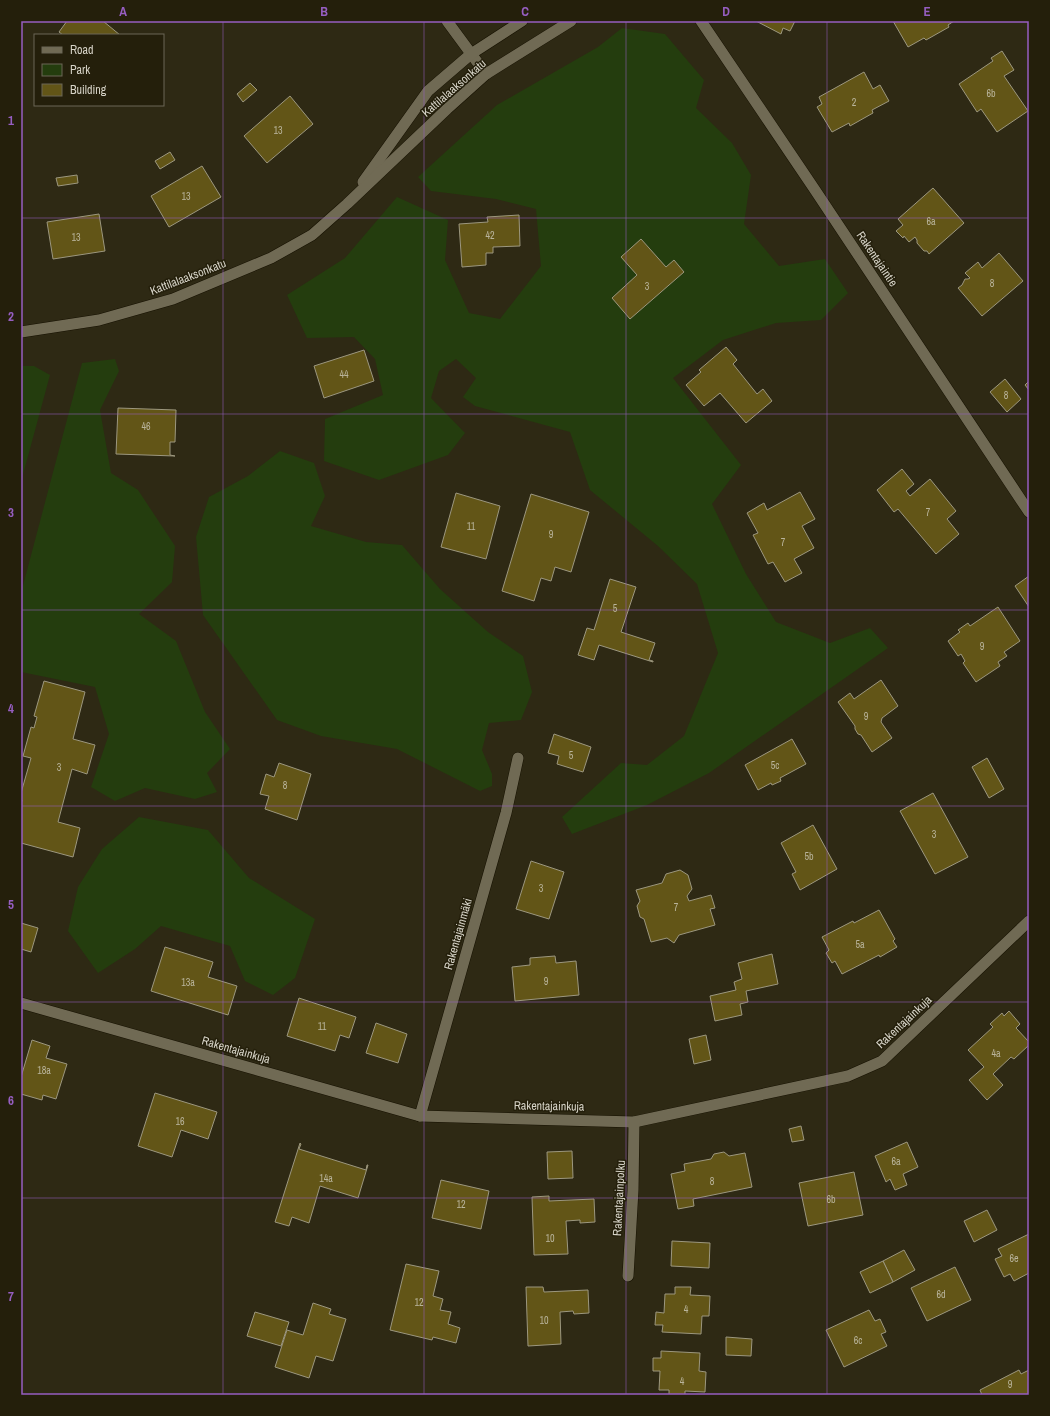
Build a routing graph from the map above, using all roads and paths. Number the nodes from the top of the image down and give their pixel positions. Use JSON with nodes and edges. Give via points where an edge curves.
{"nodes":[{"id":1,"x":447,"y":21,"type":"edge"},
{"id":2,"x":522,"y":21,"type":"edge"},
{"id":3,"x":571,"y":21,"type":"edge"},
{"id":4,"x":701,"y":21,"type":"edge"},
{"id":5,"x":471,"y":54,"type":"junction"},
{"id":6,"x":486,"y":74,"type":"junction"},
{"id":7,"x":347,"y":204,"type":"junction"},
{"id":8,"x":21,"y":332,"type":"edge"},
{"id":9,"x":1029,"y":512,"type":"edge"},
{"id":10,"x":518,"y":758,"type":"dead end"},
{"id":11,"x":1029,"y":921,"type":"edge"},
{"id":12,"x":21,"y":1003,"type":"edge"},
{"id":13,"x":420,"y":1116,"type":"junction"},
{"id":14,"x":634,"y":1122,"type":"junction"},
{"id":15,"x":628,"y":1276,"type":"dead end"}],
"edges":[{"from":1,"to":5,"type":"street"},
{"from":2,"to":5,"type":"street","name":"Kattilalaaksonkatu"},
{"from":3,"to":6,"type":"street","name":"Kattilalaaksonkatu"},
{"from":4,"to":9,"type":"street","name":"Rakentajaintie"},
{"from":5,"to":6,"type":"street"},
{"from":5,"to":7,"type":"street","name":"Kattilalaaksonkatu","via":[[428,91]]},
{"from":6,"to":7,"type":"street","name":"Kattilalaaksonkatu"},
{"from":7,"to":8,"type":"street","name":"Kattilalaaksonkatu","via":[[312,235],[270,258],[173,299],[99,320]]},
{"from":10,"to":13,"type":"street","name":"Rakentajainmäki","via":[[506,813]]},
{"from":11,"to":14,"type":"street","name":"Rakentajainkuja","via":[[882,1061],[848,1076]]},
{"from":12,"to":13,"type":"street","name":"Rakentajainkuja"},
{"from":13,"to":14,"type":"street","name":"Rakentajainkuja"},
{"from":14,"to":15,"type":"street","name":"Rakentajainpolku"}]}
